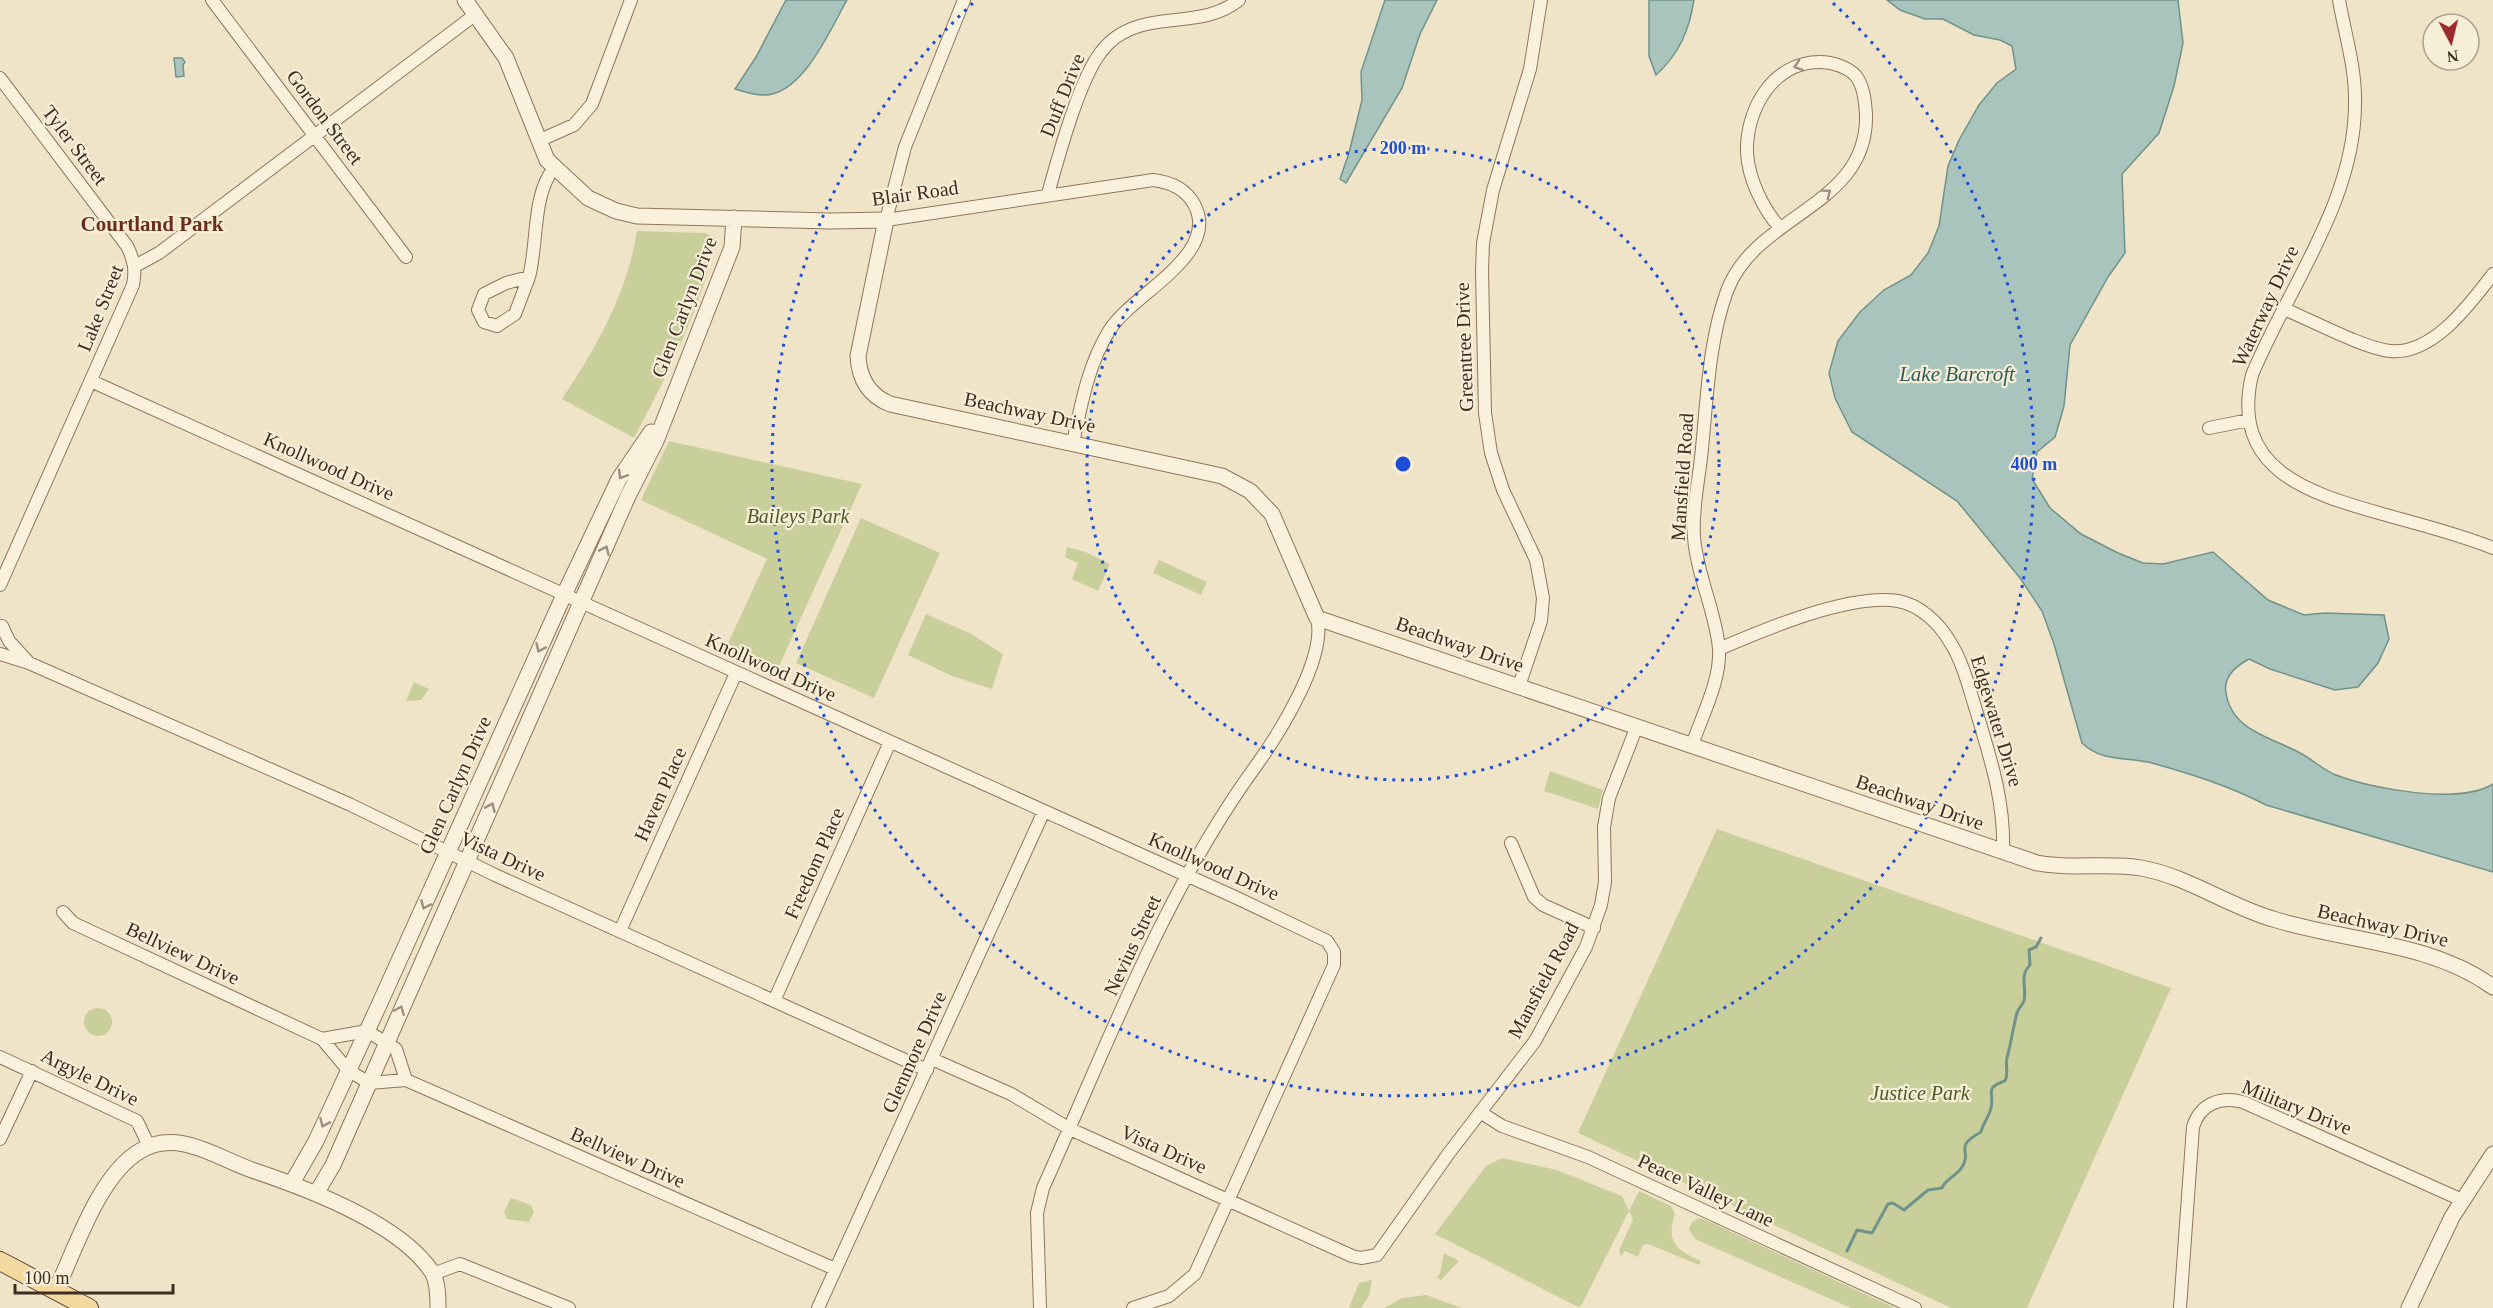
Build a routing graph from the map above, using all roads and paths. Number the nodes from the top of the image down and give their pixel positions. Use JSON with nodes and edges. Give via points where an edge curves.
{"nodes":[{"id":1,"x":212,"y":0,"type":"edge"},
{"id":2,"x":465,"y":0,"type":"edge"},
{"id":3,"x":631,"y":0,"type":"edge"},
{"id":4,"x":964,"y":0,"type":"edge"},
{"id":5,"x":1239,"y":0,"type":"edge"},
{"id":6,"x":1541,"y":0,"type":"edge"},
{"id":7,"x":2339,"y":0,"type":"edge"},
{"id":8,"x":476,"y":14,"type":"junction"},
{"id":9,"x":0,"y":78,"type":"edge"},
{"id":10,"x":315,"y":136,"type":"junction"},
{"id":11,"x":538,"y":141,"type":"junction"},
{"id":12,"x":554,"y":168,"type":"junction"},
{"id":13,"x":1048,"y":194,"type":"junction"},
{"id":14,"x":734,"y":218,"type":"junction"},
{"id":15,"x":886,"y":220,"type":"junction"},
{"id":16,"x":1780,"y":228,"type":"junction"},
{"id":17,"x":406,"y":257,"type":"dead end"},
{"id":18,"x":135,"y":266,"type":"junction"},
{"id":19,"x":2493,"y":274,"type":"edge"},
{"id":20,"x":529,"y":277,"type":"junction"},
{"id":21,"x":2284,"y":309,"type":"junction"},
{"id":22,"x":91,"y":381,"type":"junction"},
{"id":23,"x":667,"y":410,"type":"junction"},
{"id":24,"x":2249,"y":420,"type":"junction"},
{"id":25,"x":2210,"y":428,"type":"dead end"},
{"id":26,"x":1073,"y":443,"type":"junction"},
{"id":27,"x":2493,"y":548,"type":"edge"},
{"id":28,"x":0,"y":585,"type":"edge"},
{"id":29,"x":564,"y":594,"type":"junction"},
{"id":30,"x":581,"y":604,"type":"junction"},
{"id":31,"x":1317,"y":618,"type":"junction"},
{"id":32,"x":1,"y":625,"type":"edge"},
{"id":33,"x":1719,"y":649,"type":"junction"},
{"id":34,"x":0,"y":654,"type":"edge"},
{"id":35,"x":29,"y":663,"type":"junction"},
{"id":36,"x":736,"y":673,"type":"junction"},
{"id":37,"x":1519,"y":686,"type":"junction"},
{"id":38,"x":1637,"y":726,"type":"junction"},
{"id":39,"x":890,"y":742,"type":"junction"},
{"id":40,"x":1692,"y":745,"type":"junction"},
{"id":41,"x":1044,"y":811,"type":"junction"},
{"id":42,"x":1511,"y":843,"type":"dead end"},
{"id":43,"x":448,"y":851,"type":"junction"},
{"id":44,"x":2003,"y":852,"type":"junction"},
{"id":45,"x":467,"y":861,"type":"junction"},
{"id":46,"x":1185,"y":876,"type":"junction"},
{"id":47,"x":63,"y":912,"type":"dead end"},
{"id":48,"x":1594,"y":928,"type":"junction"},
{"id":49,"x":620,"y":931,"type":"junction"},
{"id":50,"x":2493,"y":987,"type":"edge"},
{"id":51,"x":774,"y":1000,"type":"junction"},
{"id":52,"x":367,"y":1031,"type":"junction"},
{"id":53,"x":322,"y":1039,"type":"junction"},
{"id":54,"x":386,"y":1041,"type":"junction"},
{"id":55,"x":0,"y":1057,"type":"edge"},
{"id":56,"x":930,"y":1064,"type":"junction"},
{"id":57,"x":348,"y":1070,"type":"junction"},
{"id":58,"x":32,"y":1071,"type":"junction"},
{"id":59,"x":406,"y":1080,"type":"junction"},
{"id":60,"x":369,"y":1083,"type":"junction"},
{"id":61,"x":1480,"y":1112,"type":"junction"},
{"id":62,"x":1070,"y":1129,"type":"junction"},
{"id":63,"x":0,"y":1139,"type":"edge"},
{"id":64,"x":150,"y":1146,"type":"junction"},
{"id":65,"x":2493,"y":1154,"type":"edge"},
{"id":66,"x":292,"y":1183,"type":"junction"},
{"id":67,"x":317,"y":1192,"type":"junction"},
{"id":68,"x":1228,"y":1199,"type":"junction"},
{"id":69,"x":2462,"y":1200,"type":"junction"},
{"id":70,"x":1382,"y":1250,"type":"joint"},
{"id":71,"x":0,"y":1261,"type":"edge"},
{"id":72,"x":835,"y":1269,"type":"junction"},
{"id":73,"x":433,"y":1274,"type":"junction"},
{"id":74,"x":56,"y":1290,"type":"junction"},
{"id":75,"x":80,"y":1306,"type":"edge"},
{"id":76,"x":438,"y":1308,"type":"edge"},
{"id":77,"x":569,"y":1308,"type":"edge"},
{"id":78,"x":818,"y":1308,"type":"edge"},
{"id":79,"x":1040,"y":1308,"type":"edge"},
{"id":80,"x":1133,"y":1308,"type":"edge"},
{"id":81,"x":1915,"y":1308,"type":"edge"},
{"id":82,"x":2180,"y":1308,"type":"edge"},
{"id":83,"x":2409,"y":1308,"type":"edge"}],
"edges":[{"from":1,"to":10,"type":"street","name":"Gordon Street"},
{"from":2,"to":8,"type":"street","name":"Blair Road"},
{"from":3,"to":11,"type":"street","via":[[592,105],[574,125]]},
{"from":4,"to":15,"type":"street","name":"Beachway Drive","via":[[905,147]]},
{"from":5,"to":13,"type":"street","name":"Duff Drive","via":[[1210,15],[1148,24],[1123,33],[1100,53],[1083,90]]},
{"from":6,"to":37,"type":"street","name":"Greentree Drive","via":[[1530,69],[1493,190],[1482,271],[1485,412],[1491,453],[1503,490],[1536,560],[1543,598],[1541,621]]},
{"from":7,"to":21,"type":"street","name":"Waterway Drive","via":[[2355,82],[2352,148],[2339,194]]},
{"from":8,"to":10,"type":"street","name":"Lake Street"},
{"from":8,"to":11,"type":"street","name":"Blair Road","via":[[506,58]]},
{"from":9,"to":18,"type":"street","name":"Tyler Street","via":[[127,246]]},
{"from":10,"to":17,"type":"street","name":"Gordon Street"},
{"from":10,"to":18,"type":"street","name":"Lake Street","via":[[159,253]]},
{"from":11,"to":12,"type":"street","name":"Blair Road"},
{"from":12,"to":14,"type":"street","name":"Blair Road","via":[[588,198],[616,211],[637,216]]},
{"from":12,"to":20,"type":"street","via":[[541,189]]},
{"from":13,"to":15,"type":"street","name":"Blair Road"},
{"from":13,"to":26,"type":"street","name":"Blair Road","via":[[1153,180],[1185,192],[1198,214],[1197,237],[1185,258],[1127,308],[1107,333],[1092,364]]},
{"from":14,"to":15,"type":"street","name":"Blair Road"},
{"from":14,"to":23,"type":"street","name":"Glen Carlyn Drive","via":[[728,257]]},
{"from":15,"to":26,"type":"street","name":"Beachway Drive","via":[[858,356],[866,386],[890,404]]},
{"from":16,"to":16,"type":"street","name":"Mansfield Road","one_way":true,"via":[[1839,185],[1862,152],[1866,124],[1861,86],[1854,75],[1827,62],[1789,68],[1771,82],[1756,104],[1748,129],[1747,154],[1752,172],[1768,215]]},
{"from":16,"to":33,"type":"street","name":"Mansfield Road","via":[[1741,267],[1729,287],[1717,327],[1694,534]]},
{"from":18,"to":22,"type":"street","name":"Lake Street","via":[[134,285]]},
{"from":19,"to":21,"type":"street","via":[[2451,322],[2430,339],[2397,351],[2373,347]]},
{"from":20,"to":20,"type":"street","via":[[515,315],[497,326],[484,322],[478,310],[484,294]]},
{"from":21,"to":24,"type":"street","name":"Waterway Drive","via":[[2252,375]]},
{"from":22,"to":28,"type":"street","name":"Lake Street"},
{"from":22,"to":29,"type":"street","name":"Knollwood Drive"},
{"from":23,"to":29,"type":"street","name":"Glen Carlyn Drive","one_way":true,"via":[[619,479]]},
{"from":30,"to":23,"type":"street","name":"Glen Carlyn Drive","one_way":true},
{"from":24,"to":25,"type":"street"},
{"from":24,"to":27,"type":"street","name":"Waterway Drive","via":[[2263,452],[2288,479],[2303,488]]},
{"from":26,"to":31,"type":"street","name":"Beachway Drive","via":[[1222,476],[1251,491],[1281,530]]},
{"from":29,"to":30,"type":"street","name":"Knollwood Drive"},
{"from":29,"to":43,"type":"street","name":"Glen Carlyn Drive","one_way":true},
{"from":30,"to":36,"type":"street","name":"Knollwood Drive"},
{"from":45,"to":30,"type":"street","name":"Glen Carlyn Drive","one_way":true},
{"from":31,"to":37,"type":"street","name":"Beachway Drive"},
{"from":31,"to":46,"type":"street","name":"Nevius Street","via":[[1317,642],[1295,704],[1224,809]]},
{"from":32,"to":35,"type":"street","name":"Vista Drive"},
{"from":33,"to":40,"type":"street","name":"Mansfield Road","via":[[1717,672]]},
{"from":33,"to":44,"type":"street","name":"Edgewater Drive","via":[[1760,632],[1861,602],[1898,601],[1922,611],[1951,642],[1966,679],[2001,798]]},
{"from":34,"to":35,"type":"street","name":"Vista Drive"},
{"from":35,"to":43,"type":"street","name":"Vista Drive"},
{"from":36,"to":39,"type":"street","name":"Knollwood Drive"},
{"from":36,"to":49,"type":"street","name":"Haven Place"},
{"from":37,"to":38,"type":"street","name":"Beachway Drive"},
{"from":38,"to":40,"type":"street","name":"Beachway Drive"},
{"from":38,"to":48,"type":"street","name":"Mansfield Road","via":[[1605,816],[1605,882]]},
{"from":39,"to":41,"type":"street","name":"Knollwood Drive"},
{"from":39,"to":51,"type":"street","name":"Freedom Place"},
{"from":40,"to":44,"type":"street","name":"Beachway Drive"},
{"from":41,"to":46,"type":"street","name":"Knollwood Drive"},
{"from":41,"to":56,"type":"street","name":"Glenmore Drive"},
{"from":42,"to":48,"type":"street","via":[[1534,897]]},
{"from":43,"to":45,"type":"street","name":"Vista Drive"},
{"from":43,"to":52,"type":"street","name":"Glen Carlyn Drive","one_way":true},
{"from":44,"to":50,"type":"street","name":"Beachway Drive","via":[[2052,866],[2145,869],[2271,919],[2456,964]]},
{"from":45,"to":49,"type":"street","name":"Vista Drive"},
{"from":54,"to":45,"type":"street","name":"Glen Carlyn Drive","one_way":true},
{"from":46,"to":62,"type":"street","name":"Nevius Street"},
{"from":46,"to":68,"type":"street","name":"Knollwood Drive","via":[[1312,932],[1331,946],[1334,965]]},
{"from":47,"to":53,"type":"street","name":"Bellview Drive","via":[[73,923]]},
{"from":48,"to":61,"type":"street","name":"Mansfield Road","via":[[1535,1041]]},
{"from":49,"to":51,"type":"street","name":"Vista Drive"},
{"from":51,"to":56,"type":"street","name":"Vista Drive"},
{"from":52,"to":53,"type":"street"},
{"from":52,"to":54,"type":"street"},
{"from":52,"to":57,"type":"street","name":"Glen Carlyn Drive"},
{"from":53,"to":57,"type":"street","name":"Bellview Drive"},
{"from":54,"to":59,"type":"street","via":[[396,1049]]},
{"from":54,"to":60,"type":"street","name":"Glen Carlyn Drive"},
{"from":55,"to":58,"type":"street","name":"Argyle Drive"},
{"from":56,"to":62,"type":"street","name":"Vista Drive","via":[[1004,1090]]},
{"from":56,"to":72,"type":"street","name":"Glenmore Drive"},
{"from":57,"to":60,"type":"street","name":"Bellview Drive"},
{"from":57,"to":66,"type":"street","name":"Glen Carlyn Drive","one_way":true},
{"from":58,"to":63,"type":"street"},
{"from":58,"to":64,"type":"street","name":"Argyle Drive","via":[[137,1121]]},
{"from":59,"to":60,"type":"street","name":"Bellview Drive"},
{"from":59,"to":72,"type":"street","name":"Bellview Drive"},
{"from":60,"to":67,"type":"street","name":"Glen Carlyn Drive"},
{"from":61,"to":70,"type":"street","name":"Mansfield Road"},
{"from":61,"to":81,"type":"street","name":"Peace Valley Lane","via":[[1502,1126],[1588,1156]]},
{"from":62,"to":68,"type":"street","name":"Vista Drive"},
{"from":62,"to":79,"type":"street","name":"Nevius Street","via":[[1043,1188],[1037,1213]]},
{"from":64,"to":66,"type":"street","via":[[191,1145]]},
{"from":64,"to":74,"type":"street","via":[[129,1159],[113,1176],[88,1219]]},
{"from":65,"to":69,"type":"street"},
{"from":66,"to":67,"type":"street"},
{"from":67,"to":73,"type":"street","via":[[406,1245]]},
{"from":68,"to":70,"type":"street","name":"Vista Drive","via":[[1352,1256],[1371,1258]]},
{"from":68,"to":80,"type":"street","via":[[1190,1280],[1168,1296]]},
{"from":69,"to":82,"type":"street","name":"Military Drive","via":[[2243,1102],[2214,1102],[2200,1112],[2193,1127]]},
{"from":69,"to":83,"type":"street"},
{"from":71,"to":74,"type":"main road"},
{"from":72,"to":78,"type":"street","name":"Glenmore Drive"},
{"from":73,"to":76,"type":"street"},
{"from":73,"to":77,"type":"street","via":[[460,1263]]},
{"from":74,"to":75,"type":"main road"}]}
